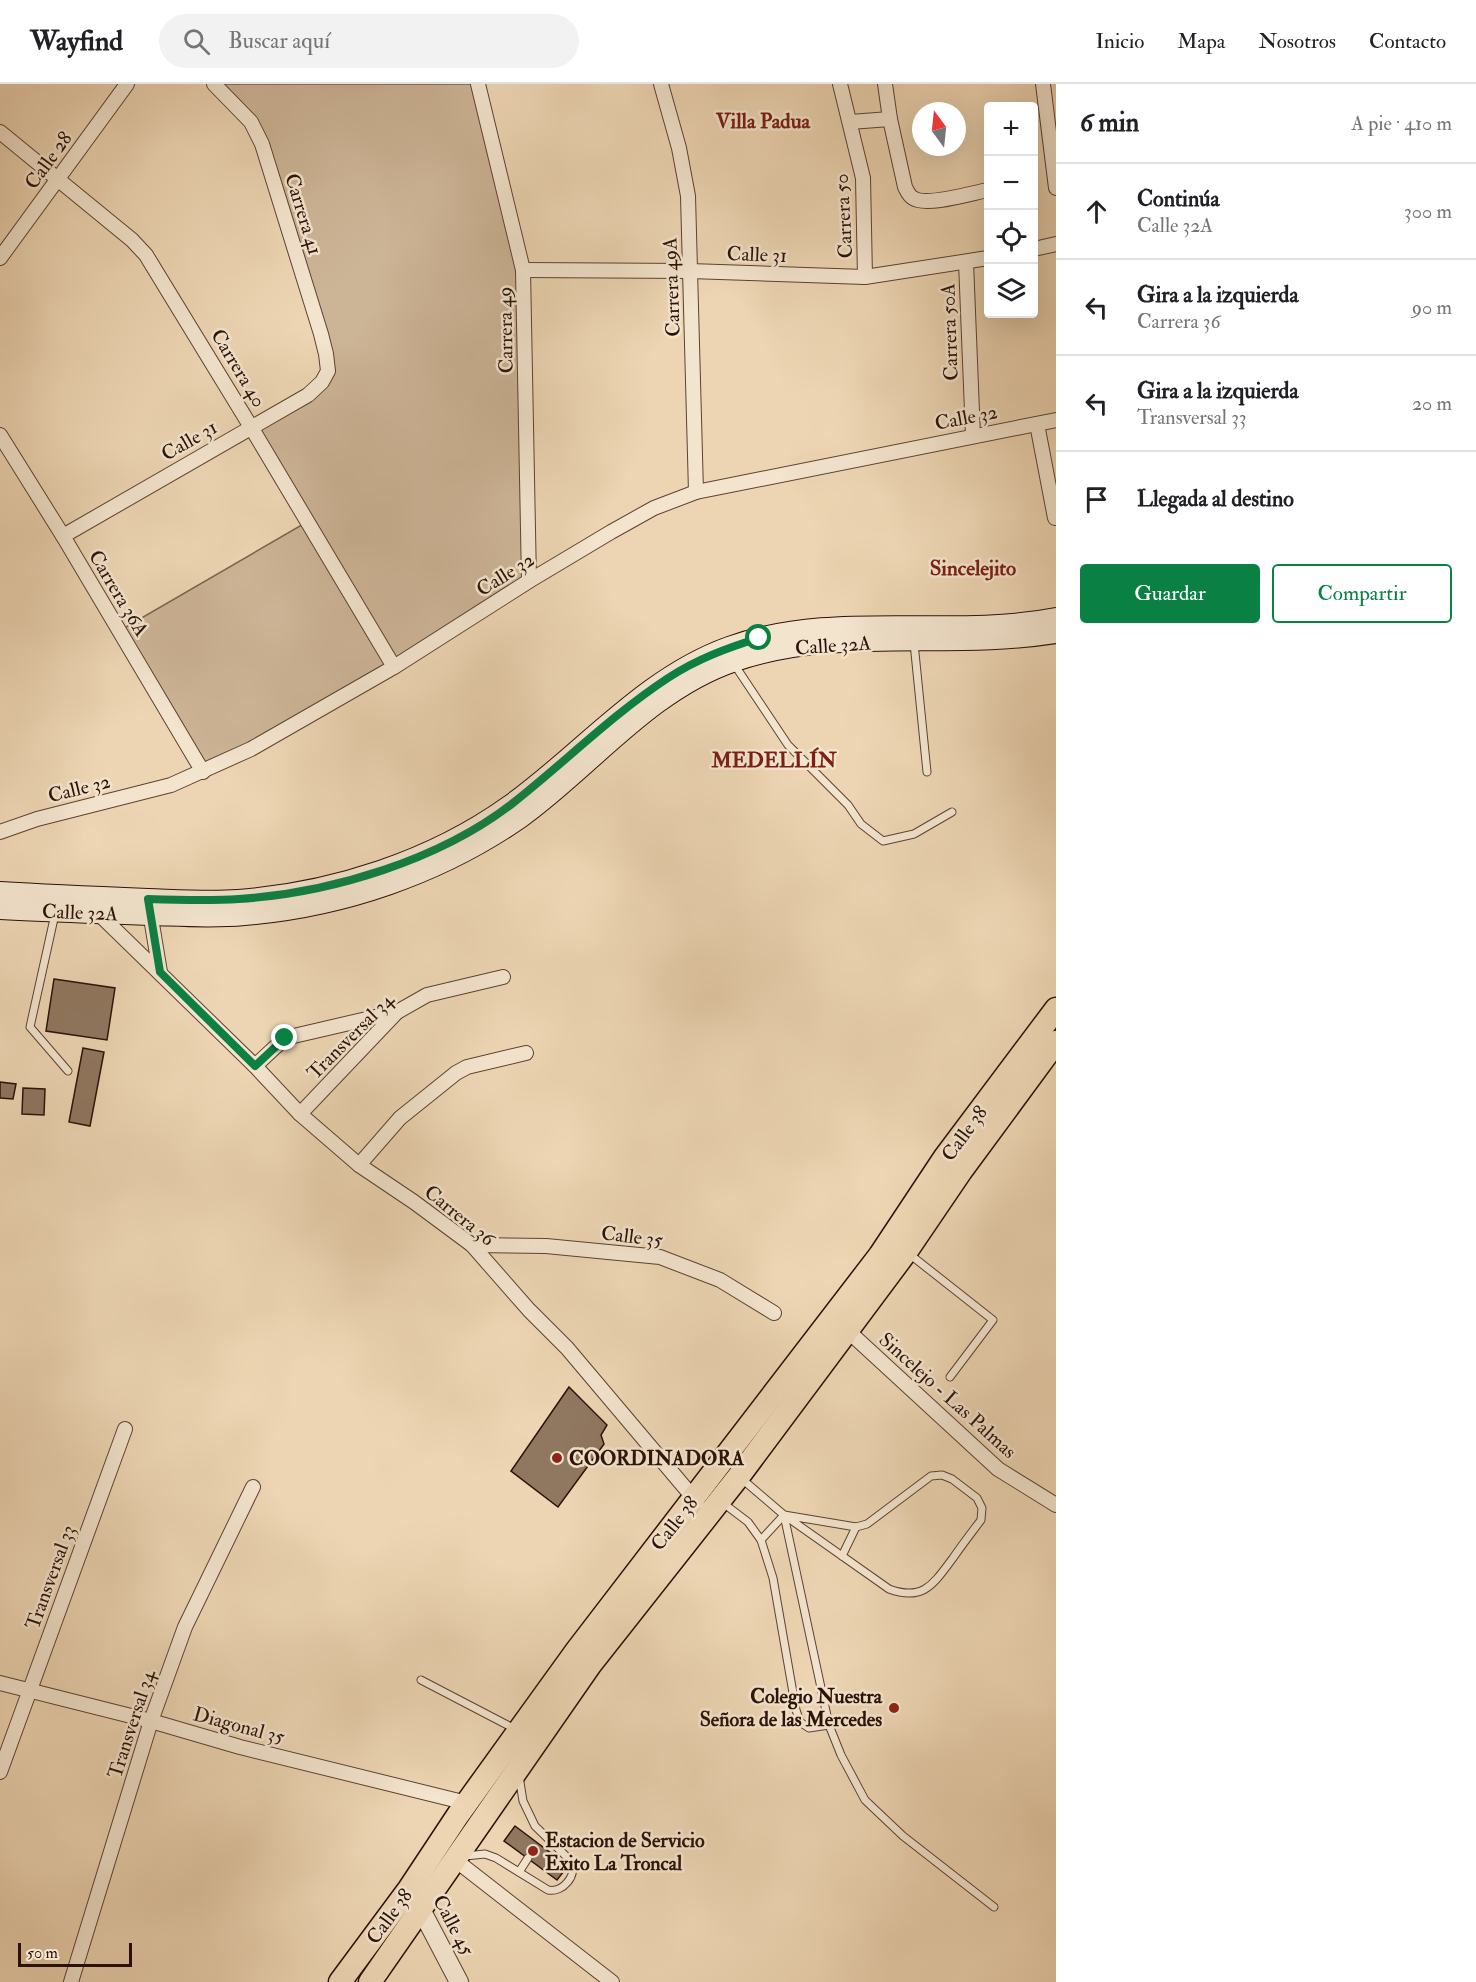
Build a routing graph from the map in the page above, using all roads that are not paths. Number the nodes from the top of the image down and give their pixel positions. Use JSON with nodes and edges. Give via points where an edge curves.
{"nodes":[{"id":1,"x":127,"y":84,"type":"edge"},
{"id":2,"x":214,"y":84,"type":"edge"},
{"id":3,"x":478,"y":84,"type":"edge"},
{"id":4,"x":661,"y":84,"type":"edge"},
{"id":5,"x":840,"y":84,"type":"edge"},
{"id":6,"x":885,"y":84,"type":"edge"},
{"id":7,"x":1043,"y":84,"type":"edge"},
{"id":8,"x":890,"y":119,"type":"junction"},
{"id":9,"x":850,"y":122,"type":"junction"},
{"id":10,"x":0,"y":132,"type":"edge"},
{"id":11,"x":58,"y":179,"type":"junction"},
{"id":12,"x":1056,"y":188,"type":"edge"},
{"id":13,"x":984,"y":191,"type":"edge"},
{"id":14,"x":1056,"y":244,"type":"edge"},
{"id":15,"x":1038,"y":248,"type":"edge"},
{"id":16,"x":0,"y":258,"type":"edge"},
{"id":17,"x":984,"y":259,"type":"edge"},
{"id":18,"x":966,"y":262,"type":"junction"},
{"id":19,"x":523,"y":270,"type":"junction"},
{"id":20,"x":690,"y":271,"type":"junction"},
{"id":21,"x":865,"y":277,"type":"junction"},
{"id":22,"x":328,"y":371,"type":"joint"},
{"id":23,"x":1056,"y":420,"type":"edge"},
{"id":24,"x":1037,"y":423,"type":"junction"},
{"id":25,"x":251,"y":427,"type":"junction"},
{"id":26,"x":0,"y":435,"type":"edge"},
{"id":27,"x":973,"y":436,"type":"junction"},
{"id":28,"x":696,"y":492,"type":"junction"},
{"id":29,"x":1055,"y":518,"type":"edge"},
{"id":30,"x":63,"y":536,"type":"junction"},
{"id":31,"x":529,"y":581,"type":"junction"},
{"id":32,"x":1056,"y":618,"type":"edge"},
{"id":33,"x":1056,"y":633,"type":"edge"},
{"id":34,"x":914,"y":641,"type":"junction"},
{"id":35,"x":732,"y":662,"type":"junction"},
{"id":36,"x":394,"y":667,"type":"junction"},
{"id":37,"x":202,"y":772,"type":"junction"},
{"id":38,"x":927,"y":772,"type":"dead end"},
{"id":39,"x":952,"y":812,"type":"dead end"},
{"id":40,"x":0,"y":832,"type":"edge"},
{"id":41,"x":0,"y":892,"type":"edge"},
{"id":42,"x":149,"y":907,"type":"junction"},
{"id":43,"x":0,"y":909,"type":"edge"},
{"id":44,"x":55,"y":912,"type":"junction"},
{"id":45,"x":99,"y":914,"type":"junction"},
{"id":46,"x":153,"y":934,"type":"junction"},
{"id":47,"x":132,"y":945,"type":"junction"},
{"id":48,"x":160,"y":972,"type":"junction"},
{"id":49,"x":502,"y":977,"type":"dead end"},
{"id":50,"x":1056,"y":1009,"type":"edge"},
{"id":51,"x":398,"y":1012,"type":"junction"},
{"id":52,"x":1056,"y":1042,"type":"edge"},
{"id":53,"x":526,"y":1053,"type":"dead end"},
{"id":54,"x":255,"y":1066,"type":"junction"},
{"id":55,"x":68,"y":1071,"type":"dead end"},
{"id":56,"x":300,"y":1114,"type":"junction"},
{"id":57,"x":359,"y":1165,"type":"junction"},
{"id":58,"x":472,"y":1245,"type":"junction"},
{"id":59,"x":906,"y":1252,"type":"junction"},
{"id":60,"x":774,"y":1313,"type":"dead end"},
{"id":61,"x":847,"y":1330,"type":"junction"},
{"id":62,"x":950,"y":1377,"type":"dead end"},
{"id":63,"x":125,"y":1429,"type":"dead end"},
{"id":64,"x":730,"y":1469,"type":"junction"},
{"id":65,"x":253,"y":1487,"type":"dead end"},
{"id":66,"x":698,"y":1492,"type":"junction"},
{"id":67,"x":1056,"y":1505,"type":"edge"},
{"id":68,"x":715,"y":1507,"type":"junction"},
{"id":69,"x":784,"y":1515,"type":"junction"},
{"id":70,"x":856,"y":1527,"type":"junction"},
{"id":71,"x":762,"y":1540,"type":"junction"},
{"id":72,"x":842,"y":1556,"type":"junction"},
{"id":73,"x":422,"y":1680,"type":"dead end"},
{"id":74,"x":0,"y":1683,"type":"edge"},
{"id":75,"x":29,"y":1689,"type":"junction"},
{"id":76,"x":151,"y":1720,"type":"junction"},
{"id":77,"x":829,"y":1725,"type":"junction"},
{"id":78,"x":518,"y":1731,"type":"junction"},
{"id":79,"x":518,"y":1766,"type":"junction"},
{"id":80,"x":0,"y":1772,"type":"edge"},
{"id":81,"x":467,"y":1803,"type":"junction"},
{"id":82,"x":545,"y":1835,"type":"junction"},
{"id":83,"x":538,"y":1844,"type":"dead end"},
{"id":84,"x":455,"y":1858,"type":"junction"},
{"id":85,"x":528,"y":1858,"type":"dead end"},
{"id":86,"x":519,"y":1872,"type":"junction"},
{"id":87,"x":409,"y":1889,"type":"junction"},
{"id":88,"x":993,"y":1906,"type":"dead end"},
{"id":89,"x":421,"y":1910,"type":"junction"},
{"id":90,"x":71,"y":1982,"type":"edge"},
{"id":91,"x":340,"y":1982,"type":"edge"},
{"id":92,"x":370,"y":1982,"type":"edge"},
{"id":93,"x":459,"y":1982,"type":"edge"},
{"id":94,"x":612,"y":1982,"type":"edge"}],
"edges":[{"from":1,"to":11,"type":"street","name":"Calle 28"},
{"from":2,"to":22,"type":"street","name":"Carrera 41","via":[[251,122],[262,144],[321,334]]},
{"from":3,"to":19,"type":"street","name":"Carrera 49"},
{"from":4,"to":20,"type":"street","name":"Carrera 49A","via":[[688,196]]},
{"from":5,"to":9,"type":"street","name":"Carrera 50"},
{"from":6,"to":8,"type":"street"},
{"from":7,"to":12,"type":"street"},
{"from":8,"to":9,"type":"street"},
{"from":8,"to":13,"type":"street","via":[[905,187],[914,199],[928,201]]},
{"from":9,"to":21,"type":"street","name":"Carrera 50","via":[[863,178]]},
{"from":10,"to":11,"type":"street","name":"Carrera 40"},
{"from":11,"to":16,"type":"street","name":"Calle 28"},
{"from":11,"to":25,"type":"street","name":"Carrera 40","via":[[146,255]]},
{"from":14,"to":15,"type":"street"},
{"from":17,"to":18,"type":"street","name":"Calle 31"},
{"from":18,"to":21,"type":"street","name":"Calle 31"},
{"from":18,"to":27,"type":"street","name":"Carrera 50A"},
{"from":19,"to":20,"type":"street","name":"Calle 31"},
{"from":19,"to":31,"type":"street","name":"Carrera 49"},
{"from":20,"to":21,"type":"street","name":"Calle 31"},
{"from":20,"to":28,"type":"street","name":"Carrera 49A"},
{"from":22,"to":25,"type":"street","name":"Calle 31","via":[[308,395]]},
{"from":23,"to":24,"type":"street","name":"Calle 32"},
{"from":24,"to":27,"type":"street","name":"Calle 32"},
{"from":24,"to":29,"type":"street"},
{"from":25,"to":30,"type":"street","name":"Calle 31"},
{"from":25,"to":36,"type":"street","name":"Carrera 40"},
{"from":26,"to":30,"type":"street","name":"Carrera 36A"},
{"from":27,"to":28,"type":"street","name":"Calle 32"},
{"from":28,"to":31,"type":"street","name":"Calle 32","via":[[654,508]]},
{"from":30,"to":37,"type":"street","name":"Carrera 36A"},
{"from":31,"to":36,"type":"street","name":"Calle 32"},
{"from":32,"to":42,"type":"main road","name":"Calle 32A","via":[[1013,624],[838,627],[759,638],[703,658],[669,678],[512,804],[423,854],[352,879],[299,892]]},
{"from":33,"to":34,"type":"main road","name":"Calle 32A","via":[[1015,639]]},
{"from":34,"to":35,"type":"main road","name":"Calle 32A","via":[[803,645]]},
{"from":34,"to":38,"type":"lane"},
{"from":35,"to":39,"type":"lane","via":[[788,745],[849,805],[861,824],[883,841],[914,834]]},
{"from":35,"to":42,"type":"main road","name":"Calle 32A","via":[[676,690],[646,712],[521,817],[430,868],[356,896],[295,909],[213,917]]},
{"from":36,"to":37,"type":"street","name":"Calle 32","via":[[251,749]]},
{"from":37,"to":40,"type":"street","name":"Calle 32","via":[[171,785]]},
{"from":41,"to":42,"type":"main road","name":"Calle 32A"},
{"from":42,"to":45,"type":"main road","name":"Calle 32A"},
{"from":42,"to":46,"type":"street"},
{"from":43,"to":44,"type":"main road","name":"Calle 32A"},
{"from":44,"to":45,"type":"main road","name":"Calle 32A"},
{"from":44,"to":55,"type":"lane","via":[[30,1027]]},
{"from":45,"to":47,"type":"street","name":"Carrera 36"},
{"from":46,"to":47,"type":"street","via":[[144,943]]},
{"from":46,"to":48,"type":"street"},
{"from":47,"to":48,"type":"street","name":"Carrera 36"},
{"from":48,"to":54,"type":"street","name":"Carrera 36"},
{"from":49,"to":51,"type":"street","name":"Transversal 34","via":[[427,995]]},
{"from":50,"to":64,"type":"highway","name":"Calle 38","via":[[945,1157]]},
{"from":51,"to":54,"type":"street","via":[[285,1038]]},
{"from":51,"to":56,"type":"street","name":"Transversal 34"},
{"from":52,"to":59,"type":"highway","name":"Calle 38"},
{"from":53,"to":57,"type":"street","via":[[456,1073],[400,1118]]},
{"from":54,"to":56,"type":"street","name":"Carrera 36"},
{"from":56,"to":57,"type":"street","name":"Carrera 36"},
{"from":57,"to":58,"type":"street","name":"Carrera 36"},
{"from":58,"to":60,"type":"street","name":"Calle 35","via":[[546,1246],[660,1257],[720,1280]]},
{"from":58,"to":66,"type":"street","name":"Carrera 36"},
{"from":59,"to":61,"type":"highway","name":"Calle 38"},
{"from":59,"to":62,"type":"lane","via":[[993,1320]]},
{"from":61,"to":64,"type":"highway","name":"Calle 38"},
{"from":61,"to":67,"type":"street","name":"Sincelejo - Las Palmas","via":[[998,1469]]},
{"from":63,"to":75,"type":"street","name":"Transversal 33"},
{"from":64,"to":66,"type":"highway","name":"Calle 38"},
{"from":64,"to":68,"type":"highway","name":"Calle 38"},
{"from":64,"to":69,"type":"lane"},
{"from":65,"to":76,"type":"street","name":"Transversal 34","via":[[185,1627]]},
{"from":66,"to":68,"type":"street","name":"Carrera 36"},
{"from":66,"to":78,"type":"highway","name":"Calle 38"},
{"from":68,"to":71,"type":"lane","via":[[748,1522]]},
{"from":68,"to":79,"type":"highway","name":"Calle 38","via":[[590,1665]]},
{"from":69,"to":70,"type":"lane"},
{"from":69,"to":71,"type":"lane"},
{"from":69,"to":72,"type":"lane"},
{"from":69,"to":77,"type":"lane"},
{"from":70,"to":72,"type":"lane"},
{"from":70,"to":72,"type":"lane","via":[[867,1524],[931,1476],[952,1479],[977,1498],[982,1508],[981,1520],[933,1585],[919,1593],[904,1595],[889,1589]]},
{"from":71,"to":77,"type":"lane","via":[[773,1578],[800,1722],[809,1728]]},
{"from":73,"to":78,"type":"lane"},
{"from":74,"to":75,"type":"street","name":"Diagonal 35"},
{"from":75,"to":76,"type":"street","name":"Diagonal 35"},
{"from":75,"to":80,"type":"street","name":"Transversal 33"},
{"from":76,"to":81,"type":"street","name":"Diagonal 35","via":[[240,1747]]},
{"from":76,"to":90,"type":"street","name":"Transversal 34"},
{"from":77,"to":88,"type":"lane","via":[[865,1800],[903,1836]]},
{"from":78,"to":81,"type":"highway","name":"Calle 38"},
{"from":79,"to":82,"type":"lane","via":[[527,1813]]},
{"from":79,"to":84,"type":"highway","name":"Calle 38"},
{"from":81,"to":87,"type":"highway","name":"Calle 38"},
{"from":82,"to":83,"type":"lane"},
{"from":82,"to":86,"type":"lane","via":[[572,1861],[574,1874],[561,1889],[554,1891]]},
{"from":84,"to":86,"type":"lane","via":[[485,1854]]},
{"from":84,"to":89,"type":"highway","name":"Calle 38"},
{"from":84,"to":94,"type":"street"},
{"from":85,"to":86,"type":"lane"},
{"from":87,"to":89,"type":"street","name":"Calle 45"},
{"from":87,"to":91,"type":"highway","name":"Calle 38"},
{"from":89,"to":92,"type":"highway","name":"Calle 38"},
{"from":89,"to":93,"type":"street","name":"Calle 45"}]}
